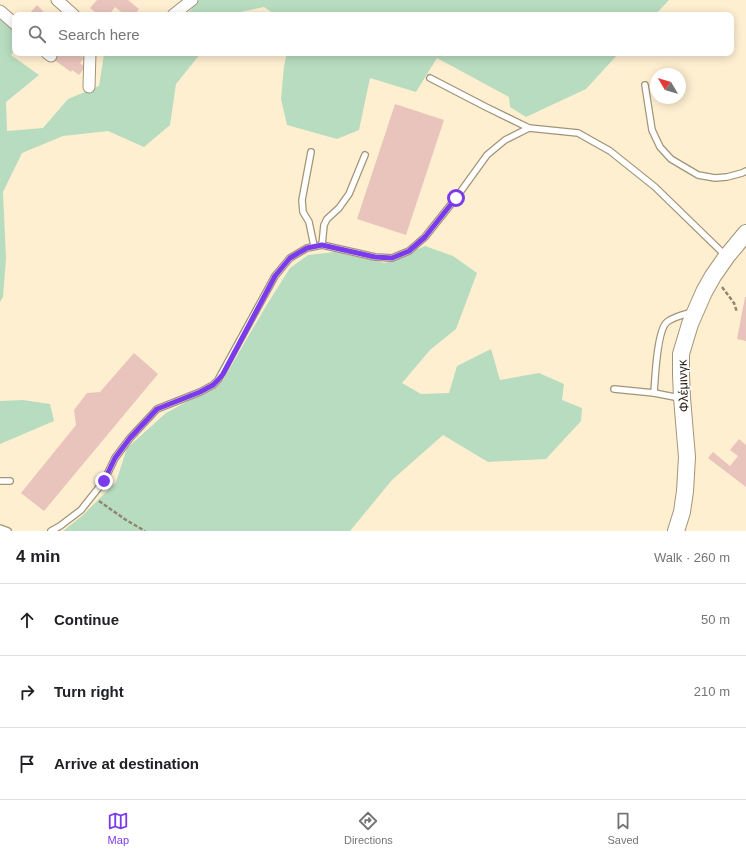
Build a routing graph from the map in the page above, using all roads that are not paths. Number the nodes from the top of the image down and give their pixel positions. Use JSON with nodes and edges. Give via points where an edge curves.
{"nodes":[{"id":1,"x":57,"y":0,"type":"edge"},
{"id":2,"x":192,"y":0,"type":"edge"},
{"id":3,"x":0,"y":11,"type":"edge"},
{"id":4,"x":71,"y":12,"type":"edge"},
{"id":5,"x":177,"y":12,"type":"edge"},
{"id":6,"x":12,"y":21,"type":"edge"},
{"id":7,"x":90,"y":56,"type":"edge"},
{"id":8,"x":430,"y":78,"type":"dead end"},
{"id":9,"x":644,"y":86,"type":"dead end"},
{"id":10,"x":90,"y":87,"type":"dead end"},
{"id":11,"x":529,"y":128,"type":"junction"},
{"id":12,"x":311,"y":152,"type":"dead end"},
{"id":13,"x":365,"y":155,"type":"dead end"},
{"id":14,"x":746,"y":171,"type":"edge"},
{"id":15,"x":746,"y":233,"type":"edge"},
{"id":16,"x":322,"y":245,"type":"junction"},
{"id":17,"x":314,"y":246,"type":"junction"},
{"id":18,"x":727,"y":256,"type":"junction"},
{"id":19,"x":696,"y":311,"type":"junction"},
{"id":20,"x":614,"y":389,"type":"dead end"},
{"id":21,"x":654,"y":393,"type":"junction"},
{"id":22,"x":682,"y":398,"type":"junction"},
{"id":23,"x":0,"y":480,"type":"edge"},
{"id":24,"x":10,"y":481,"type":"dead end"},
{"id":25,"x":0,"y":528,"type":"edge"},
{"id":26,"x":8,"y":531,"type":"edge"},
{"id":27,"x":51,"y":531,"type":"edge"},
{"id":28,"x":676,"y":531,"type":"edge"}],
"edges":[{"from":1,"to":4,"type":"street"},
{"from":2,"to":5,"type":"street"},
{"from":3,"to":6,"type":"street"},
{"from":7,"to":10,"type":"street"},
{"from":8,"to":11,"type":"lane"},
{"from":9,"to":14,"type":"lane","via":[[652,130],[660,147],[671,159],[698,175],[715,178]]},
{"from":11,"to":16,"type":"lane","via":[[505,140],[487,155],[425,237],[409,251],[392,258],[375,257]]},
{"from":11,"to":18,"type":"lane","via":[[578,133],[610,151],[655,187]]},
{"from":12,"to":17,"type":"lane","via":[[302,200],[303,212],[309,222]]},
{"from":13,"to":16,"type":"lane","via":[[348,194],[339,208],[327,218]]},
{"from":15,"to":18,"type":"street","name":"Φλέμινγκ"},
{"from":16,"to":17,"type":"lane"},
{"from":17,"to":27,"type":"lane","via":[[290,258],[275,276],[218,380],[200,392],[157,409],[130,438],[115,458],[104,481],[81,510]]},
{"from":18,"to":19,"type":"street","name":"Φλέμινγκ","via":[[712,276]]},
{"from":19,"to":21,"type":"lane","via":[[667,322],[662,328]]},
{"from":19,"to":22,"type":"street","name":"Φλέμινγκ","via":[[681,354]]},
{"from":20,"to":21,"type":"lane"},
{"from":21,"to":22,"type":"lane"},
{"from":22,"to":28,"type":"street","name":"Φλέμινγκ","via":[[687,456],[682,512]]},
{"from":23,"to":24,"type":"lane"},
{"from":25,"to":26,"type":"lane"}]}
